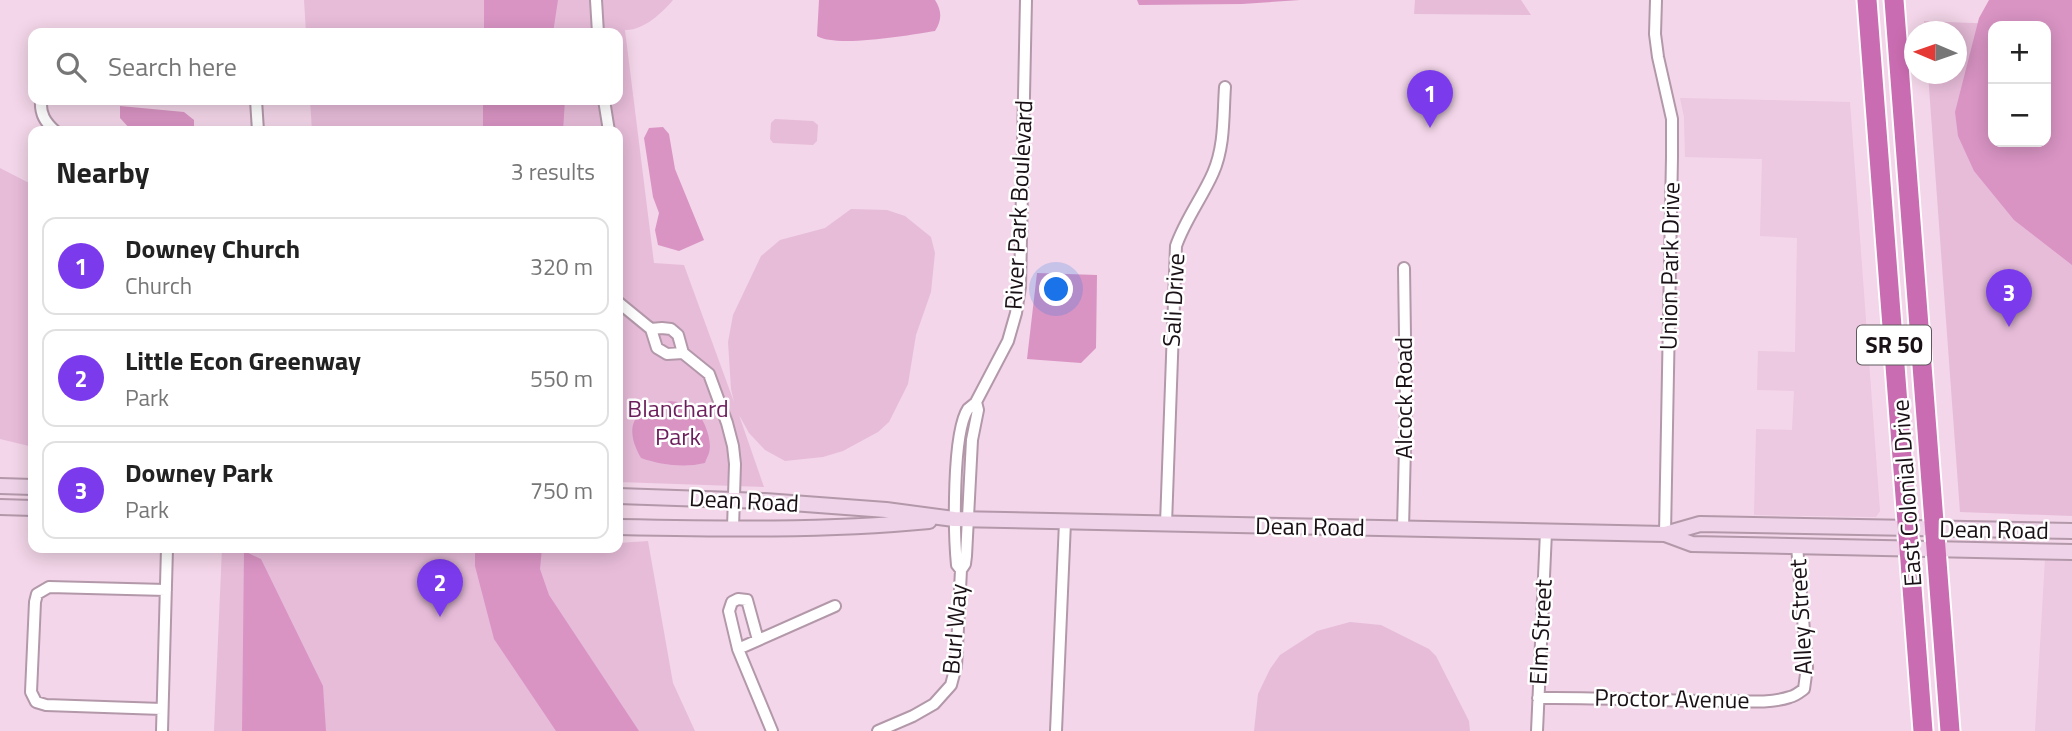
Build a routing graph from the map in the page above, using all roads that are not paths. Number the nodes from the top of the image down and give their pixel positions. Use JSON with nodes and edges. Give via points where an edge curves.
{"nodes":[{"id":1,"x":596,"y":0,"type":"edge"},
{"id":2,"x":1026,"y":0,"type":"edge"},
{"id":3,"x":1656,"y":0,"type":"edge"},
{"id":4,"x":1867,"y":0,"type":"edge"},
{"id":5,"x":1894,"y":0,"type":"edge"},
{"id":6,"x":597,"y":28,"type":"edge"},
{"id":7,"x":1225,"y":86,"type":"dead end"},
{"id":8,"x":40,"y":105,"type":"edge"},
{"id":9,"x":256,"y":105,"type":"edge"},
{"id":10,"x":605,"y":105,"type":"edge"},
{"id":11,"x":50,"y":126,"type":"edge"},
{"id":12,"x":258,"y":126,"type":"edge"},
{"id":13,"x":608,"y":126,"type":"edge"},
{"id":14,"x":1881,"y":178,"type":"junction"},
{"id":15,"x":1911,"y":221,"type":"junction"},
{"id":16,"x":1404,"y":268,"type":"dead end"},
{"id":17,"x":623,"y":306,"type":"edge"},
{"id":18,"x":651,"y":329,"type":"junction"},
{"id":19,"x":683,"y":353,"type":"junction"},
{"id":20,"x":0,"y":486,"type":"edge"},
{"id":21,"x":28,"y":487,"type":"edge"},
{"id":22,"x":623,"y":495,"type":"edge"},
{"id":23,"x":734,"y":499,"type":"junction"},
{"id":24,"x":0,"y":507,"type":"edge"},
{"id":25,"x":28,"y":508,"type":"edge"},
{"id":26,"x":961,"y":519,"type":"junction"},
{"id":27,"x":1065,"y":522,"type":"junction"},
{"id":28,"x":1166,"y":524,"type":"junction"},
{"id":29,"x":623,"y":527,"type":"edge"},
{"id":30,"x":733,"y":528,"type":"junction"},
{"id":31,"x":1908,"y":528,"type":"junction"},
{"id":32,"x":1934,"y":528,"type":"junction"},
{"id":33,"x":1403,"y":529,"type":"junction"},
{"id":34,"x":2072,"y":531,"type":"edge"},
{"id":35,"x":1546,"y":532,"type":"junction"},
{"id":36,"x":1665,"y":534,"type":"junction"},
{"id":37,"x":1797,"y":546,"type":"junction"},
{"id":38,"x":1909,"y":548,"type":"junction"},
{"id":39,"x":1935,"y":549,"type":"junction"},
{"id":40,"x":2072,"y":552,"type":"edge"},
{"id":41,"x":167,"y":553,"type":"edge"},
{"id":42,"x":166,"y":590,"type":"junction"},
{"id":43,"x":835,"y":606,"type":"dead end"},
{"id":44,"x":758,"y":640,"type":"junction"},
{"id":45,"x":738,"y":649,"type":"junction"},
{"id":46,"x":1804,"y":689,"type":"joint"},
{"id":47,"x":1538,"y":698,"type":"junction"},
{"id":48,"x":162,"y":709,"type":"junction"},
{"id":49,"x":162,"y":731,"type":"edge"},
{"id":50,"x":772,"y":731,"type":"edge"},
{"id":51,"x":878,"y":731,"type":"edge"},
{"id":52,"x":1056,"y":731,"type":"edge"},
{"id":53,"x":1537,"y":731,"type":"edge"},
{"id":54,"x":1923,"y":731,"type":"edge"},
{"id":55,"x":1950,"y":731,"type":"edge"}],
"edges":[{"from":1,"to":6,"type":"street"},
{"from":2,"to":26,"type":"street","name":"River Park Boulevard","via":[[1020,288],[1008,341],[976,402],[968,408],[961,433]]},
{"from":3,"to":36,"type":"street","name":"Union Park Drive","via":[[1658,57],[1672,119]]},
{"from":4,"to":14,"type":"highway","name":"East Colonial Drive","number":"SR 50"},
{"from":5,"to":15,"type":"highway","name":"East Colonial Drive","number":"SR 50"},
{"from":7,"to":28,"type":"street","name":"Sali Drive","via":[[1219,155],[1176,246]]},
{"from":8,"to":11,"type":"street"},
{"from":9,"to":12,"type":"street"},
{"from":10,"to":13,"type":"street"},
{"from":14,"to":15,"type":"highway","via":[[1900,193]]},
{"from":14,"to":31,"type":"highway","name":"East Colonial Drive","number":"SR 50"},
{"from":15,"to":32,"type":"highway","name":"East Colonial Drive","number":"SR 50"},
{"from":16,"to":33,"type":"street","name":"Alcock Road"},
{"from":17,"to":18,"type":"street"},
{"from":18,"to":19,"type":"street","via":[[671,329],[678,335]]},
{"from":18,"to":19,"type":"street","via":[[654,344],[662,352]]},
{"from":19,"to":23,"type":"street","via":[[709,374],[727,423],[735,464]]},
{"from":20,"to":21,"type":"main road"},
{"from":22,"to":23,"type":"main road","name":"Dean Road"},
{"from":23,"to":26,"type":"main road","name":"Dean Road"},
{"from":23,"to":30,"type":"street"},
{"from":24,"to":25,"type":"main road"},
{"from":26,"to":27,"type":"main road","name":"Dean Road"},
{"from":26,"to":30,"type":"main road","name":"Dean Road"},
{"from":26,"to":51,"type":"street","name":"Burl Way","via":[[956,666],[951,685],[934,704]]},
{"from":27,"to":28,"type":"main road","name":"Dean Road"},
{"from":27,"to":52,"type":"street"},
{"from":28,"to":33,"type":"main road","name":"Dean Road"},
{"from":29,"to":30,"type":"main road","name":"Dean Road"},
{"from":31,"to":32,"type":"main road","name":"Dean Road"},
{"from":31,"to":36,"type":"main road","name":"Dean Road","via":[[1700,524]]},
{"from":31,"to":38,"type":"highway","name":"East Colonial Drive","number":"SR 50"},
{"from":32,"to":34,"type":"main road","name":"Dean Road"},
{"from":32,"to":39,"type":"highway","name":"East Colonial Drive","number":"SR 50"},
{"from":33,"to":35,"type":"main road","name":"Dean Road"},
{"from":35,"to":36,"type":"main road","name":"Dean Road"},
{"from":35,"to":47,"type":"street","name":"Elm Street"},
{"from":36,"to":37,"type":"main road","name":"Dean Road","via":[[1692,544]]},
{"from":37,"to":38,"type":"main road","name":"Dean Road"},
{"from":37,"to":46,"type":"street","name":"Alley Street","via":[[1807,667]]},
{"from":38,"to":39,"type":"main road","name":"Dean Road"},
{"from":38,"to":54,"type":"highway","name":"East Colonial Drive","number":"SR 50"},
{"from":39,"to":40,"type":"main road","name":"Dean Road"},
{"from":39,"to":55,"type":"highway","name":"East Colonial Drive","number":"SR 50"},
{"from":41,"to":42,"type":"street"},
{"from":42,"to":48,"type":"street"},
{"from":42,"to":48,"type":"street","via":[[49,587],[37,594],[34,602],[31,692],[36,702]]},
{"from":43,"to":44,"type":"street"},
{"from":44,"to":45,"type":"street"},
{"from":44,"to":45,"type":"street","via":[[747,600],[738,599],[729,611]]},
{"from":45,"to":50,"type":"street"},
{"from":46,"to":47,"type":"street","name":"Proctor Avenue","via":[[1793,697],[1754,701]]},
{"from":47,"to":53,"type":"street","name":"Elm Street"},
{"from":48,"to":49,"type":"street"}]}
